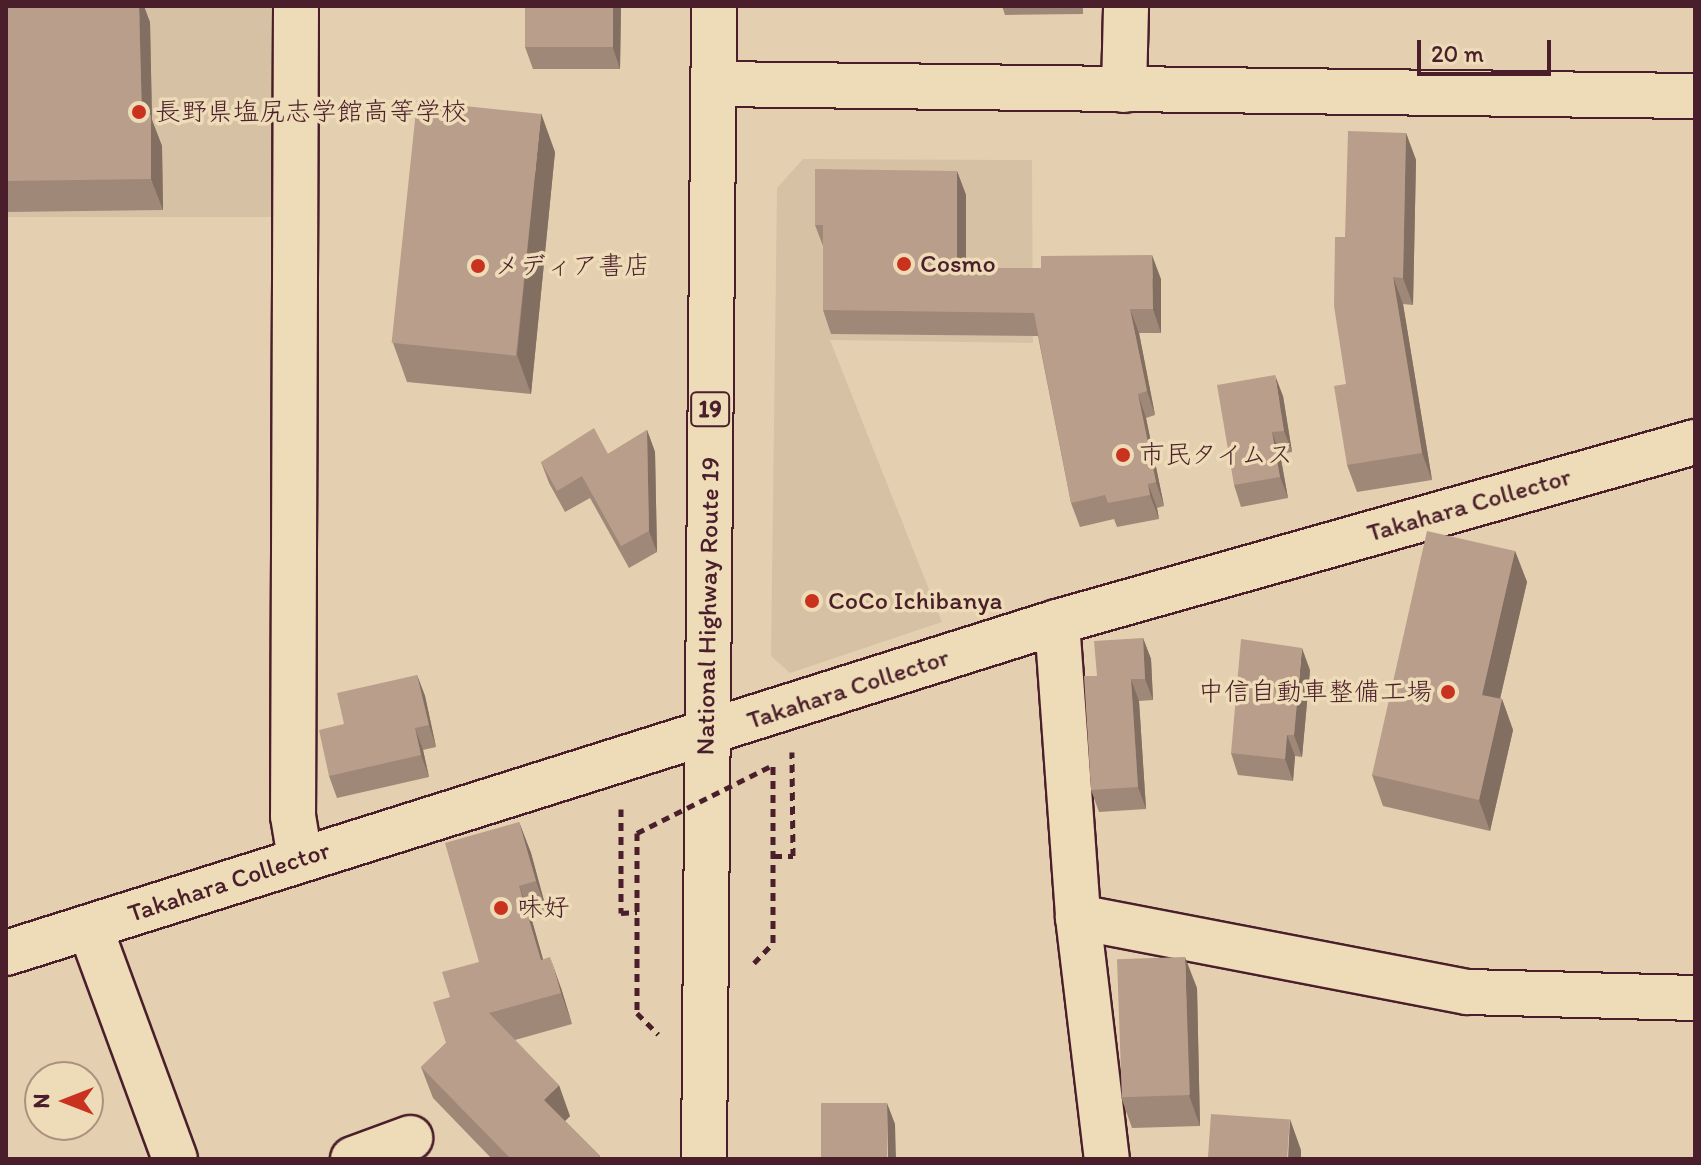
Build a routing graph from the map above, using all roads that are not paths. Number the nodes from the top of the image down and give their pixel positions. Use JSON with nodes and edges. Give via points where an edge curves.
{"nodes":[{"id":1,"x":296,"y":6,"type":"edge"},
{"id":2,"x":714,"y":6,"type":"edge"},
{"id":3,"x":1126,"y":6,"type":"edge"},
{"id":4,"x":713,"y":84,"type":"junction"},
{"id":5,"x":1124,"y":90,"type":"junction"},
{"id":6,"x":1695,"y":96,"type":"edge"},
{"id":7,"x":1695,"y":442,"type":"edge"},
{"id":8,"x":1057,"y":622,"type":"junction"},
{"id":9,"x":707,"y":734,"type":"junction"},
{"id":10,"x":300,"y":858,"type":"junction"},
{"id":11,"x":1078,"y":917,"type":"junction"},
{"id":12,"x":90,"y":928,"type":"junction"},
{"id":13,"x":6,"y":953,"type":"edge"},
{"id":14,"x":1695,"y":998,"type":"edge"},
{"id":15,"x":410,"y":1138,"type":"dead end"},
{"id":16,"x":703,"y":1155,"type":"edge"},
{"id":17,"x":175,"y":1159,"type":"edge"},
{"id":18,"x":353,"y":1159,"type":"edge"},
{"id":19,"x":1107,"y":1159,"type":"edge"}],
"edges":[{"from":1,"to":10,"type":"main road","via":[[293,816]]},
{"from":2,"to":4,"type":"main road","name":"National Highway Route 19","number":"19"},
{"from":3,"to":5,"type":"main road"},
{"from":4,"to":5,"type":"main road"},
{"from":4,"to":9,"type":"main road","name":"National Highway Route 19","number":"19"},
{"from":5,"to":6,"type":"main road"},
{"from":7,"to":8,"type":"main road","name":"Takahara Collector"},
{"from":8,"to":9,"type":"main road","name":"Takahara Collector"},
{"from":8,"to":11,"type":"main road"},
{"from":9,"to":10,"type":"main road","name":"Takahara Collector"},
{"from":9,"to":16,"type":"main road","name":"National Highway Route 19","number":"19"},
{"from":10,"to":12,"type":"main road","name":"Takahara Collector"},
{"from":11,"to":14,"type":"main road","via":[[1467,992]]},
{"from":11,"to":19,"type":"main road"},
{"from":12,"to":13,"type":"main road","name":"Takahara Collector"},
{"from":12,"to":17,"type":"main road"},
{"from":15,"to":18,"type":"main road"}]}
